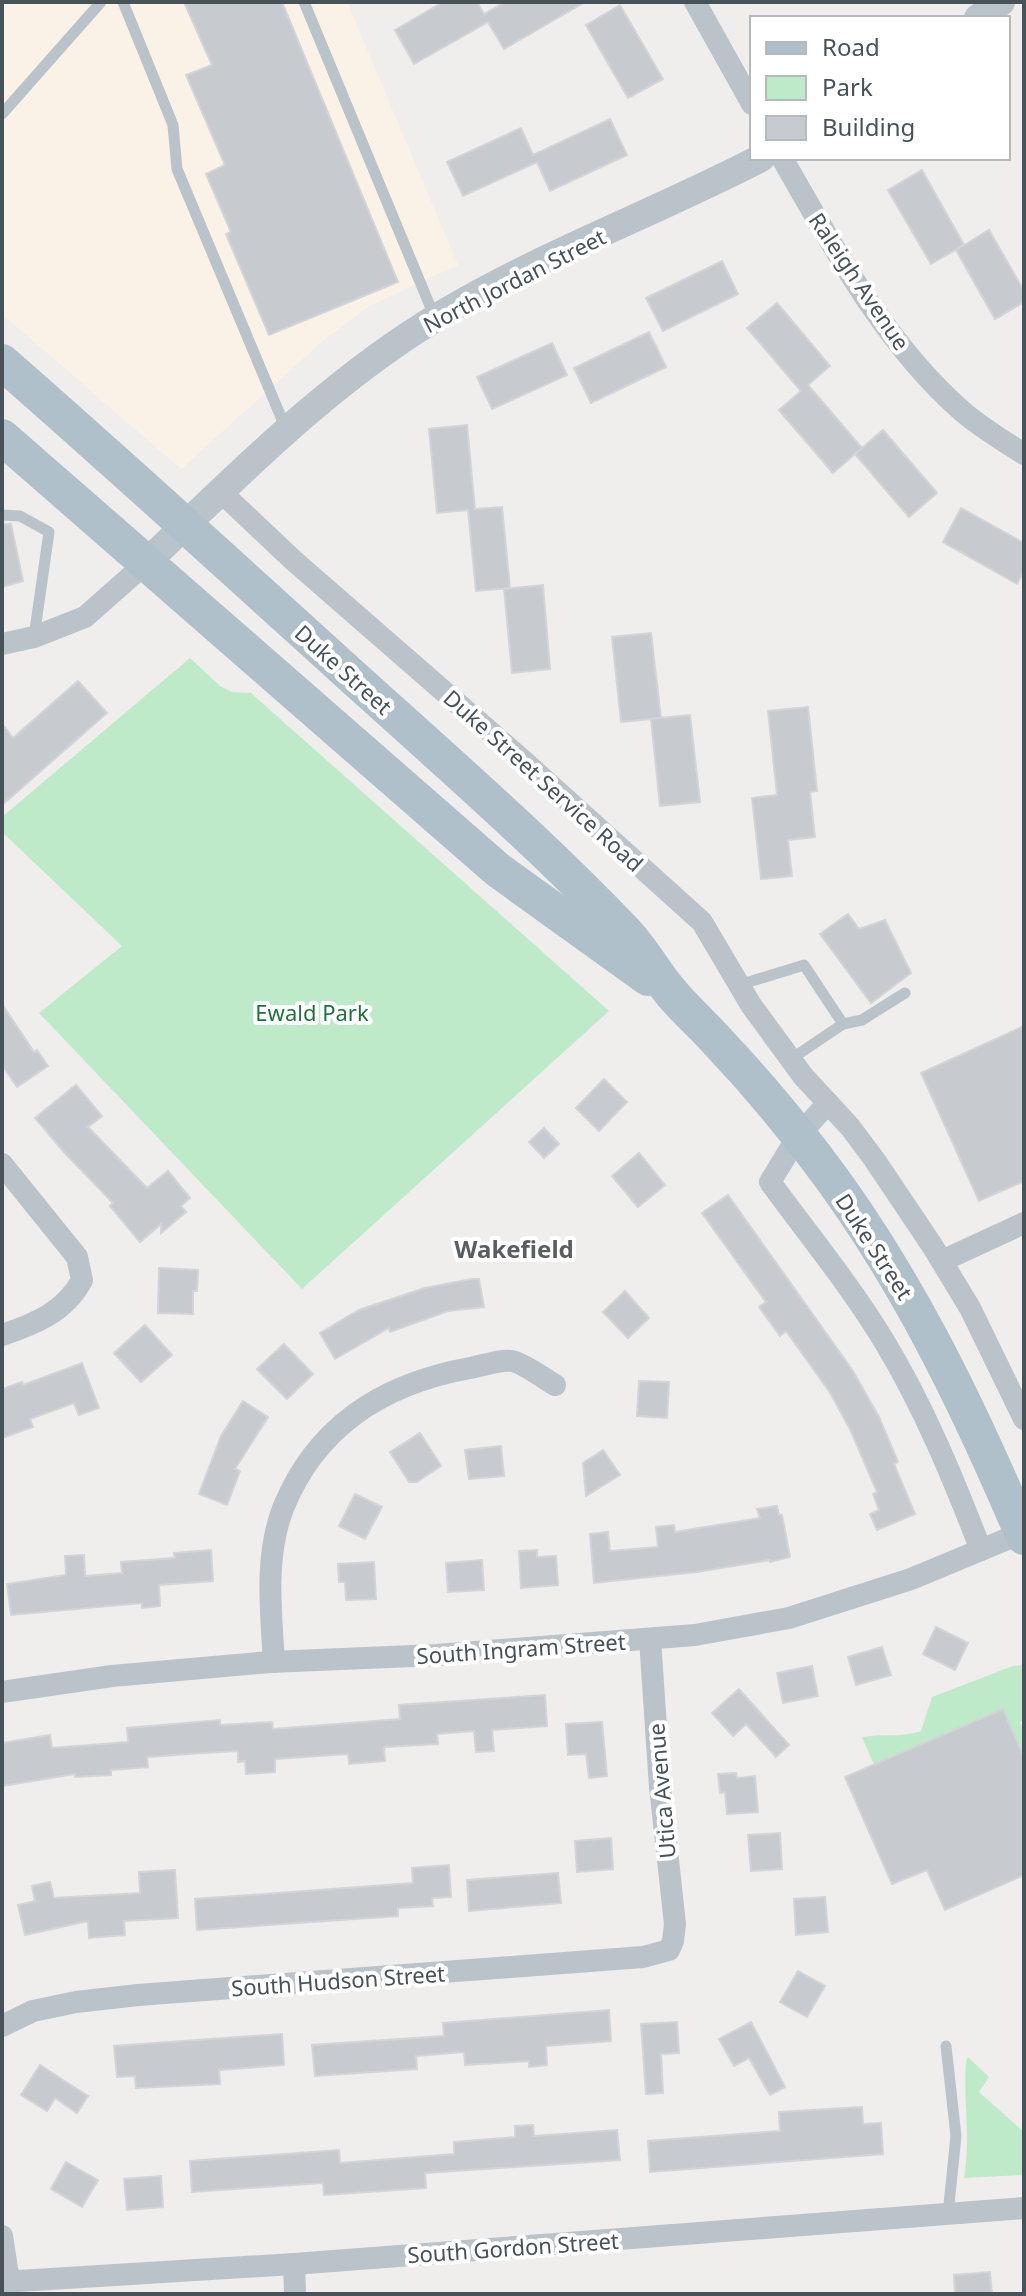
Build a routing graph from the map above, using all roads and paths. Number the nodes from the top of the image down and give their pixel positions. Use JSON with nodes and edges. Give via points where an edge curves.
{"nodes":[{"id":1,"x":101,"y":2,"type":"edge"},
{"id":2,"x":123,"y":2,"type":"edge"},
{"id":3,"x":304,"y":2,"type":"edge"},
{"id":4,"x":695,"y":2,"type":"edge"},
{"id":5,"x":1001,"y":2,"type":"edge"},
{"id":6,"x":981,"y":16,"type":"edge"},
{"id":7,"x":750,"y":100,"type":"edge"},
{"id":8,"x":2,"y":114,"type":"edge"},
{"id":9,"x":757,"y":160,"type":"edge"},
{"id":10,"x":783,"y":160,"type":"edge"},
{"id":11,"x":435,"y":318,"type":"junction"},
{"id":12,"x":2,"y":362,"type":"edge"},
{"id":13,"x":287,"y":430,"type":"junction"},
{"id":14,"x":2,"y":437,"type":"edge"},
{"id":15,"x":1024,"y":454,"type":"edge"},
{"id":16,"x":220,"y":491,"type":"junction"},
{"id":17,"x":2,"y":515,"type":"edge"},
{"id":18,"x":186,"y":524,"type":"junction"},
{"id":19,"x":146,"y":563,"type":"junction"},
{"id":20,"x":34,"y":637,"type":"junction"},
{"id":21,"x":2,"y":644,"type":"edge"},
{"id":22,"x":739,"y":985,"type":"junction"},
{"id":23,"x":670,"y":992,"type":"junction"},
{"id":24,"x":905,"y":993,"type":"dead end"},
{"id":25,"x":843,"y":1024,"type":"junction"},
{"id":26,"x":791,"y":1059,"type":"junction"},
{"id":27,"x":828,"y":1103,"type":"junction"},
{"id":28,"x":798,"y":1136,"type":"junction"},
{"id":29,"x":2,"y":1164,"type":"edge"},
{"id":30,"x":1024,"y":1223,"type":"edge"},
{"id":31,"x":942,"y":1261,"type":"junction"},
{"id":32,"x":2,"y":1335,"type":"edge"},
{"id":33,"x":555,"y":1385,"type":"dead end"},
{"id":34,"x":1024,"y":1419,"type":"edge"},
{"id":35,"x":1023,"y":1534,"type":"edge"},
{"id":36,"x":981,"y":1550,"type":"junction"},
{"id":37,"x":650,"y":1639,"type":"junction"},
{"id":38,"x":274,"y":1662,"type":"junction"},
{"id":39,"x":2,"y":1692,"type":"edge"},
{"id":40,"x":673,"y":1941,"type":"joint"},
{"id":41,"x":2,"y":2026,"type":"edge"},
{"id":42,"x":946,"y":2046,"type":"dead end"},
{"id":43,"x":1024,"y":2208,"type":"edge"},
{"id":44,"x":948,"y":2214,"type":"junction"},
{"id":45,"x":2,"y":2236,"type":"edge"},
{"id":46,"x":294,"y":2264,"type":"junction"},
{"id":47,"x":6,"y":2281,"type":"edge"},
{"id":48,"x":295,"y":2294,"type":"edge"}],
"edges":[{"from":1,"to":8,"type":"lane"},
{"from":2,"to":13,"type":"lane","via":[[173,125],[177,169]]},
{"from":3,"to":11,"type":"lane"},
{"from":4,"to":7,"type":"street"},
{"from":5,"to":6,"type":"street"},
{"from":9,"to":11,"type":"street","name":"North Jordan Street"},
{"from":10,"to":15,"type":"street","name":"Raleigh Avenue","via":[[903,347],[962,411]]},
{"from":11,"to":13,"type":"street","name":"North Jordan Street"},
{"from":12,"to":18,"type":"main road","name":"Duke Street"},
{"from":13,"to":16,"type":"street","name":"North Jordan Street"},
{"from":14,"to":19,"type":"main road","name":"Duke Street"},
{"from":16,"to":18,"type":"street","name":"North Jordan Street"},
{"from":16,"to":22,"type":"street","name":"Duke Street Service Road","via":[[702,922]]},
{"from":17,"to":20,"type":"lane","via":[[20,516],[49,532]]},
{"from":18,"to":19,"type":"street","name":"North Jordan Street"},
{"from":18,"to":23,"type":"main road","name":"Duke Street","via":[[543,852],[629,936]]},
{"from":19,"to":20,"type":"street","via":[[85,617]]},
{"from":19,"to":23,"type":"main road","name":"Duke Street","via":[[498,870]]},
{"from":20,"to":21,"type":"street"},
{"from":22,"to":25,"type":"lane","via":[[804,965]]},
{"from":22,"to":26,"type":"street","name":"Duke Street Service Road"},
{"from":23,"to":28,"type":"main road","name":"Duke Street"},
{"from":24,"to":25,"type":"lane","via":[[862,1020]]},
{"from":25,"to":26,"type":"lane"},
{"from":26,"to":27,"type":"street","name":"Duke Street Service Road"},
{"from":27,"to":28,"type":"street"},
{"from":27,"to":31,"type":"street","name":"Duke Street Service Road","via":[[874,1159]]},
{"from":28,"to":35,"type":"main road","name":"Duke Street","via":[[917,1312],[980,1434]]},
{"from":28,"to":36,"type":"street","via":[[770,1182],[895,1360]]},
{"from":29,"to":32,"type":"street","via":[[77,1257],[82,1280],[70,1301],[44,1319]]},
{"from":30,"to":31,"type":"street"},
{"from":31,"to":34,"type":"street","name":"Duke Street Service Road"},
{"from":33,"to":38,"type":"street","via":[[512,1361],[443,1373],[381,1396],[334,1432],[307,1464],[284,1507],[269,1579]]},
{"from":35,"to":36,"type":"street","name":"South Ingram Street"},
{"from":36,"to":37,"type":"street","name":"South Ingram Street","via":[[789,1618]]},
{"from":37,"to":38,"type":"street","name":"South Ingram Street"},
{"from":37,"to":40,"type":"street","name":"Utica Avenue"},
{"from":38,"to":39,"type":"street","name":"South Ingram Street"},
{"from":40,"to":41,"type":"street","name":"South Hudson Street","via":[[669,1950],[643,1957],[76,2002],[33,2011]]},
{"from":42,"to":44,"type":"lane","via":[[956,2136]]},
{"from":43,"to":44,"type":"street","name":"South Gordon Street"},
{"from":44,"to":46,"type":"street","name":"South Gordon Street"},
{"from":45,"to":47,"type":"street"},
{"from":46,"to":47,"type":"street","name":"South Gordon Street"},
{"from":46,"to":48,"type":"street"}]}
